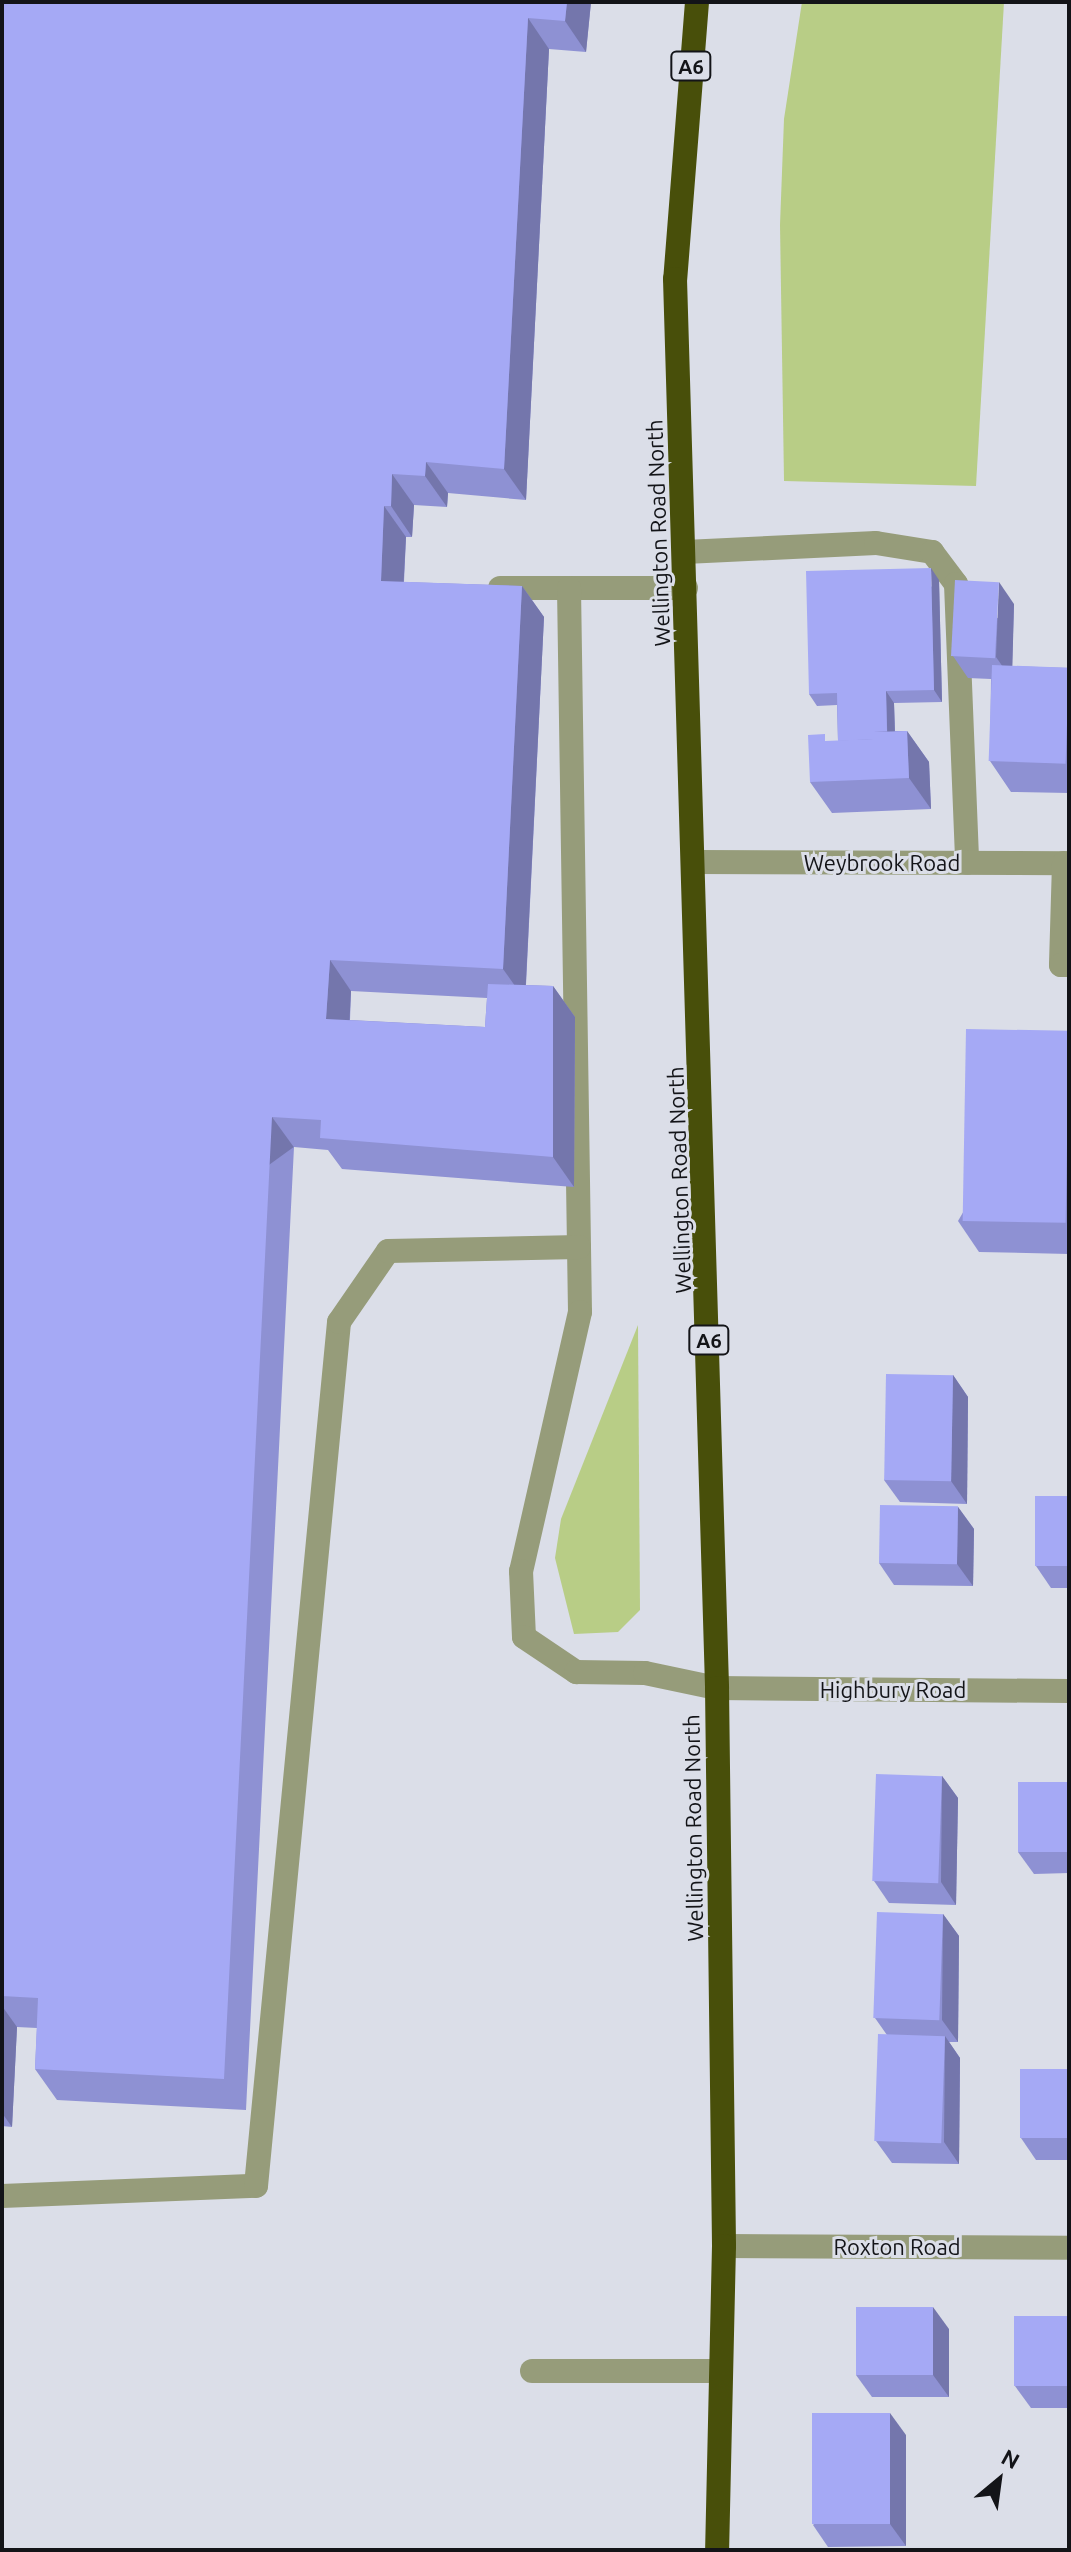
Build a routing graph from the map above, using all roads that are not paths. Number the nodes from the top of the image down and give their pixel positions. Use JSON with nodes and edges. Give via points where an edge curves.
{"nodes":[{"id":1,"x":697,"y":2,"type":"edge"},
{"id":2,"x":685,"y":552,"type":"junction"},
{"id":3,"x":500,"y":588,"type":"edge"},
{"id":4,"x":569,"y":588,"type":"junction"},
{"id":5,"x":686,"y":588,"type":"junction"},
{"id":6,"x":696,"y":862,"type":"junction"},
{"id":7,"x":967,"y":863,"type":"junction"},
{"id":8,"x":1066,"y":863,"type":"edge"},
{"id":9,"x":1069,"y":965,"type":"edge"},
{"id":10,"x":579,"y":1247,"type":"junction"},
{"id":11,"x":717,"y":1688,"type":"junction"},
{"id":12,"x":1069,"y":1691,"type":"edge"},
{"id":13,"x":2,"y":2196,"type":"edge"},
{"id":14,"x":724,"y":2246,"type":"junction"},
{"id":15,"x":1069,"y":2248,"type":"edge"},
{"id":16,"x":532,"y":2371,"type":"dead end"},
{"id":17,"x":721,"y":2371,"type":"junction"},
{"id":18,"x":717,"y":2550,"type":"edge"}],
"edges":[{"from":1,"to":2,"type":"highway","name":"Wellington Road North","number":"A6","via":[[675,279]]},
{"from":2,"to":5,"type":"highway","name":"Wellington Road North","number":"A6"},
{"from":2,"to":7,"type":"street","via":[[876,543],[932,552],[956,584]]},
{"from":3,"to":4,"type":"street"},
{"from":4,"to":5,"type":"street"},
{"from":4,"to":10,"type":"street"},
{"from":5,"to":6,"type":"highway","name":"Wellington Road North","number":"A6"},
{"from":6,"to":7,"type":"street","name":"Weybrook Road"},
{"from":6,"to":11,"type":"highway","name":"Wellington Road North","number":"A6"},
{"from":7,"to":8,"type":"street","name":"Weybrook Road"},
{"from":8,"to":9,"type":"street","via":[[1061,965]]},
{"from":10,"to":11,"type":"street","name":"Highbury Road","via":[[580,1312],[521,1571],[524,1637],[576,1672],[645,1673]]},
{"from":10,"to":13,"type":"street","via":[[388,1251],[339,1322],[256,2186]]},
{"from":11,"to":12,"type":"street","name":"Highbury Road"},
{"from":11,"to":14,"type":"highway","name":"Wellington Road North","number":"A6"},
{"from":14,"to":15,"type":"street","name":"Roxton Road"},
{"from":14,"to":17,"type":"highway","name":"Wellington Road North","number":"A6"},
{"from":16,"to":17,"type":"street"},
{"from":17,"to":18,"type":"highway","name":"Wellington Road North","number":"A6"}]}
